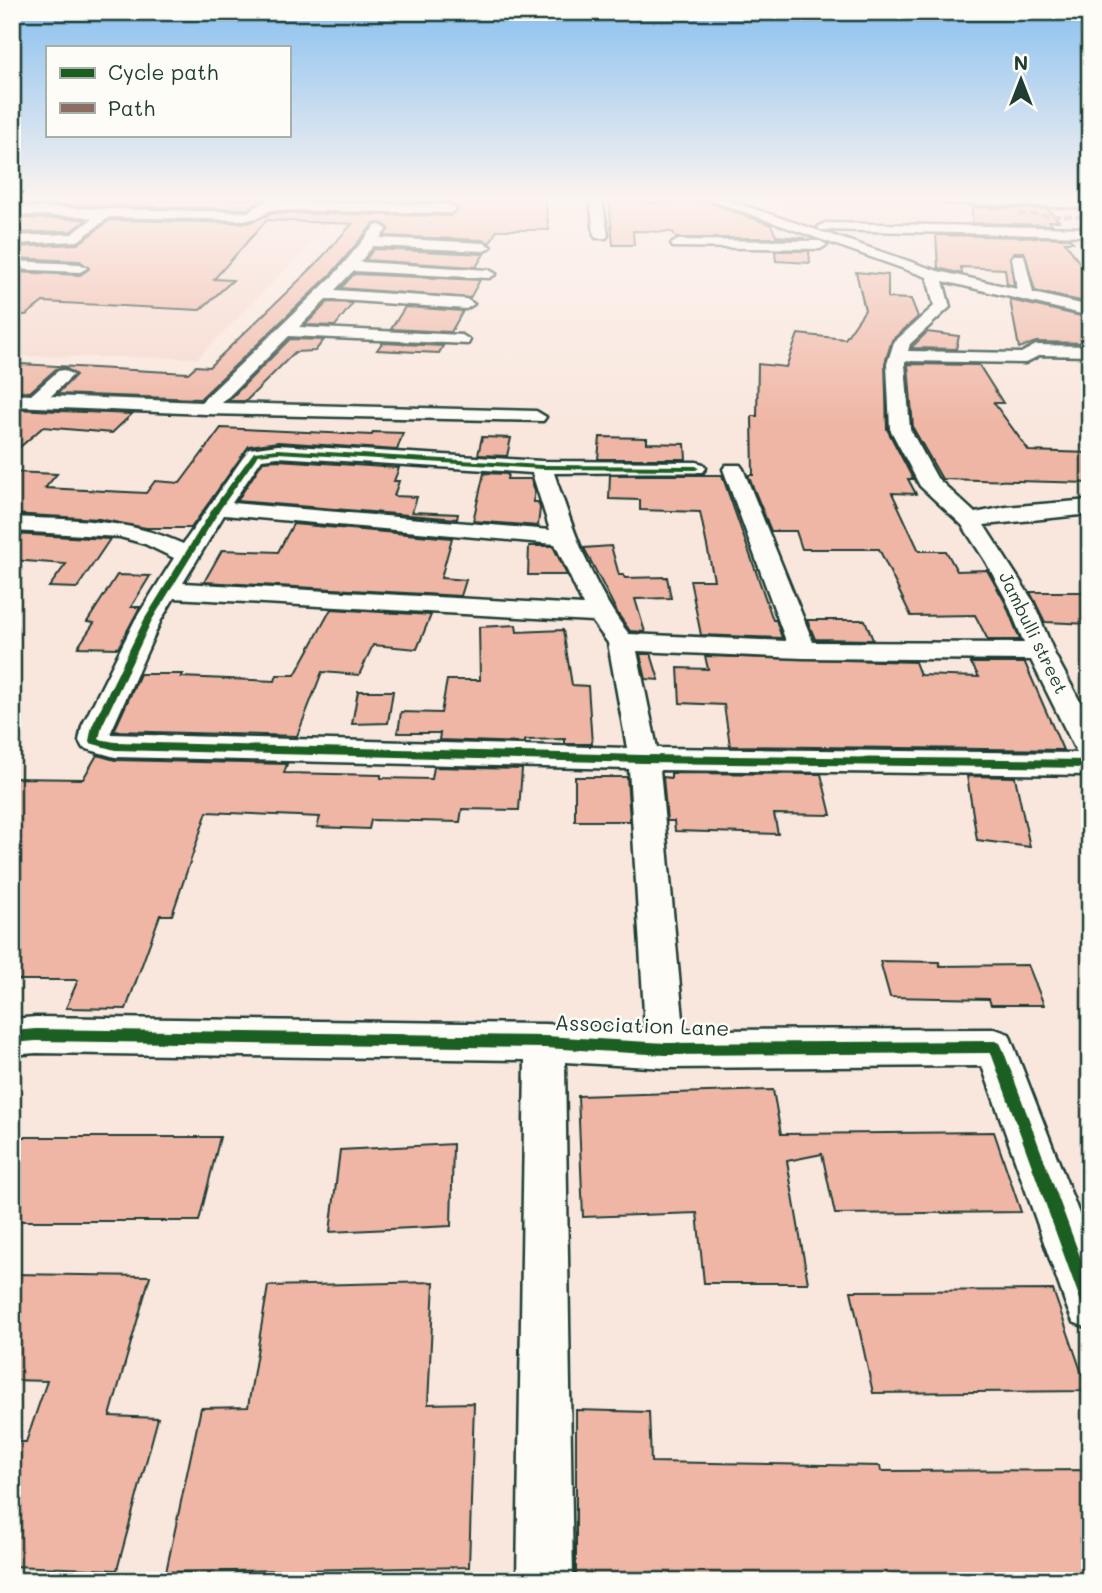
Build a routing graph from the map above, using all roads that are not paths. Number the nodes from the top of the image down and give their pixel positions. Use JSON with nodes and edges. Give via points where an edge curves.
{"nodes":[{"id":1,"x":342,"y":273,"type":"edge"},
{"id":2,"x":477,"y":273,"type":"edge"},
{"id":3,"x":1022,"y":273,"type":"edge"},
{"id":4,"x":489,"y":274,"type":"dead end"},
{"id":5,"x":934,"y":274,"type":"joint"},
{"id":6,"x":321,"y":294,"type":"junction"},
{"id":7,"x":1026,"y":296,"type":"junction"},
{"id":8,"x":466,"y":304,"type":"dead end"},
{"id":9,"x":285,"y":331,"type":"junction"},
{"id":10,"x":1089,"y":331,"type":"edge"},
{"id":11,"x":462,"y":340,"type":"dead end"},
{"id":12,"x":898,"y":356,"type":"junction"},
{"id":13,"x":64,"y":375,"type":"dead end"},
{"id":14,"x":12,"y":400,"type":"edge"},
{"id":15,"x":35,"y":401,"type":"junction"},
{"id":16,"x":206,"y":408,"type":"junction"},
{"id":17,"x":536,"y":417,"type":"dead end"},
{"id":18,"x":541,"y":467,"type":"junction"},
{"id":19,"x":696,"y":468,"type":"dead end"},
{"id":20,"x":733,"y":469,"type":"dead end"},
{"id":21,"x":1090,"y":507,"type":"edge"},
{"id":22,"x":217,"y":508,"type":"junction"},
{"id":23,"x":970,"y":521,"type":"junction"},
{"id":24,"x":12,"y":524,"type":"edge"},
{"id":25,"x":564,"y":538,"type":"junction"},
{"id":26,"x":189,"y":556,"type":"junction"},
{"id":27,"x":167,"y":590,"type":"junction"},
{"id":28,"x":600,"y":614,"type":"junction"},
{"id":29,"x":621,"y":642,"type":"junction"},
{"id":30,"x":803,"y":650,"type":"junction"},
{"id":31,"x":1042,"y":652,"type":"junction"},
{"id":32,"x":1090,"y":749,"type":"edge"},
{"id":33,"x":644,"y":759,"type":"junction"},
{"id":34,"x":1090,"y":764,"type":"edge"},
{"id":35,"x":12,"y":1037,"type":"edge"},
{"id":36,"x":545,"y":1042,"type":"junction"},
{"id":37,"x":666,"y":1049,"type":"junction"},
{"id":38,"x":1090,"y":1305,"type":"edge"},
{"id":39,"x":545,"y":1581,"type":"edge"}],
"edges":[{"from":1,"to":6,"type":"street"},
{"from":2,"to":4,"type":"street"},
{"from":3,"to":7,"type":"street"},
{"from":5,"to":7,"type":"street"},
{"from":5,"to":12,"type":"street","via":[[942,307],[902,342]]},
{"from":6,"to":8,"type":"street"},
{"from":6,"to":9,"type":"street"},
{"from":7,"to":10,"type":"street"},
{"from":9,"to":11,"type":"street"},
{"from":9,"to":16,"type":"street"},
{"from":10,"to":12,"type":"street","via":[[1026,358]]},
{"from":12,"to":23,"type":"street","name":"Jambulli street","via":[[900,429],[928,481]]},
{"from":13,"to":15,"type":"street"},
{"from":14,"to":15,"type":"street"},
{"from":15,"to":16,"type":"street"},
{"from":16,"to":17,"type":"street"},
{"from":18,"to":19,"type":"street"},
{"from":18,"to":22,"type":"street","via":[[263,451],[253,456]]},
{"from":18,"to":25,"type":"street"},
{"from":20,"to":30,"type":"street"},
{"from":21,"to":23,"type":"street"},
{"from":22,"to":25,"type":"street"},
{"from":22,"to":26,"type":"street"},
{"from":23,"to":31,"type":"street","name":"Jambulli street","via":[[1020,601]]},
{"from":24,"to":26,"type":"street","via":[[122,530]]},
{"from":25,"to":28,"type":"street"},
{"from":26,"to":27,"type":"street"},
{"from":27,"to":28,"type":"street"},
{"from":27,"to":33,"type":"street","via":[[124,668],[94,741],[115,746]]},
{"from":28,"to":29,"type":"street"},
{"from":29,"to":30,"type":"street"},
{"from":29,"to":33,"type":"street"},
{"from":30,"to":31,"type":"street"},
{"from":31,"to":32,"type":"street","name":"Jambulli street"},
{"from":33,"to":34,"type":"street"},
{"from":33,"to":37,"type":"street"},
{"from":35,"to":36,"type":"street","name":"Association Lane"},
{"from":36,"to":37,"type":"street","name":"Association Lane"},
{"from":36,"to":39,"type":"street"},
{"from":37,"to":38,"type":"street","name":"Association Lane","via":[[995,1047]]}]}
